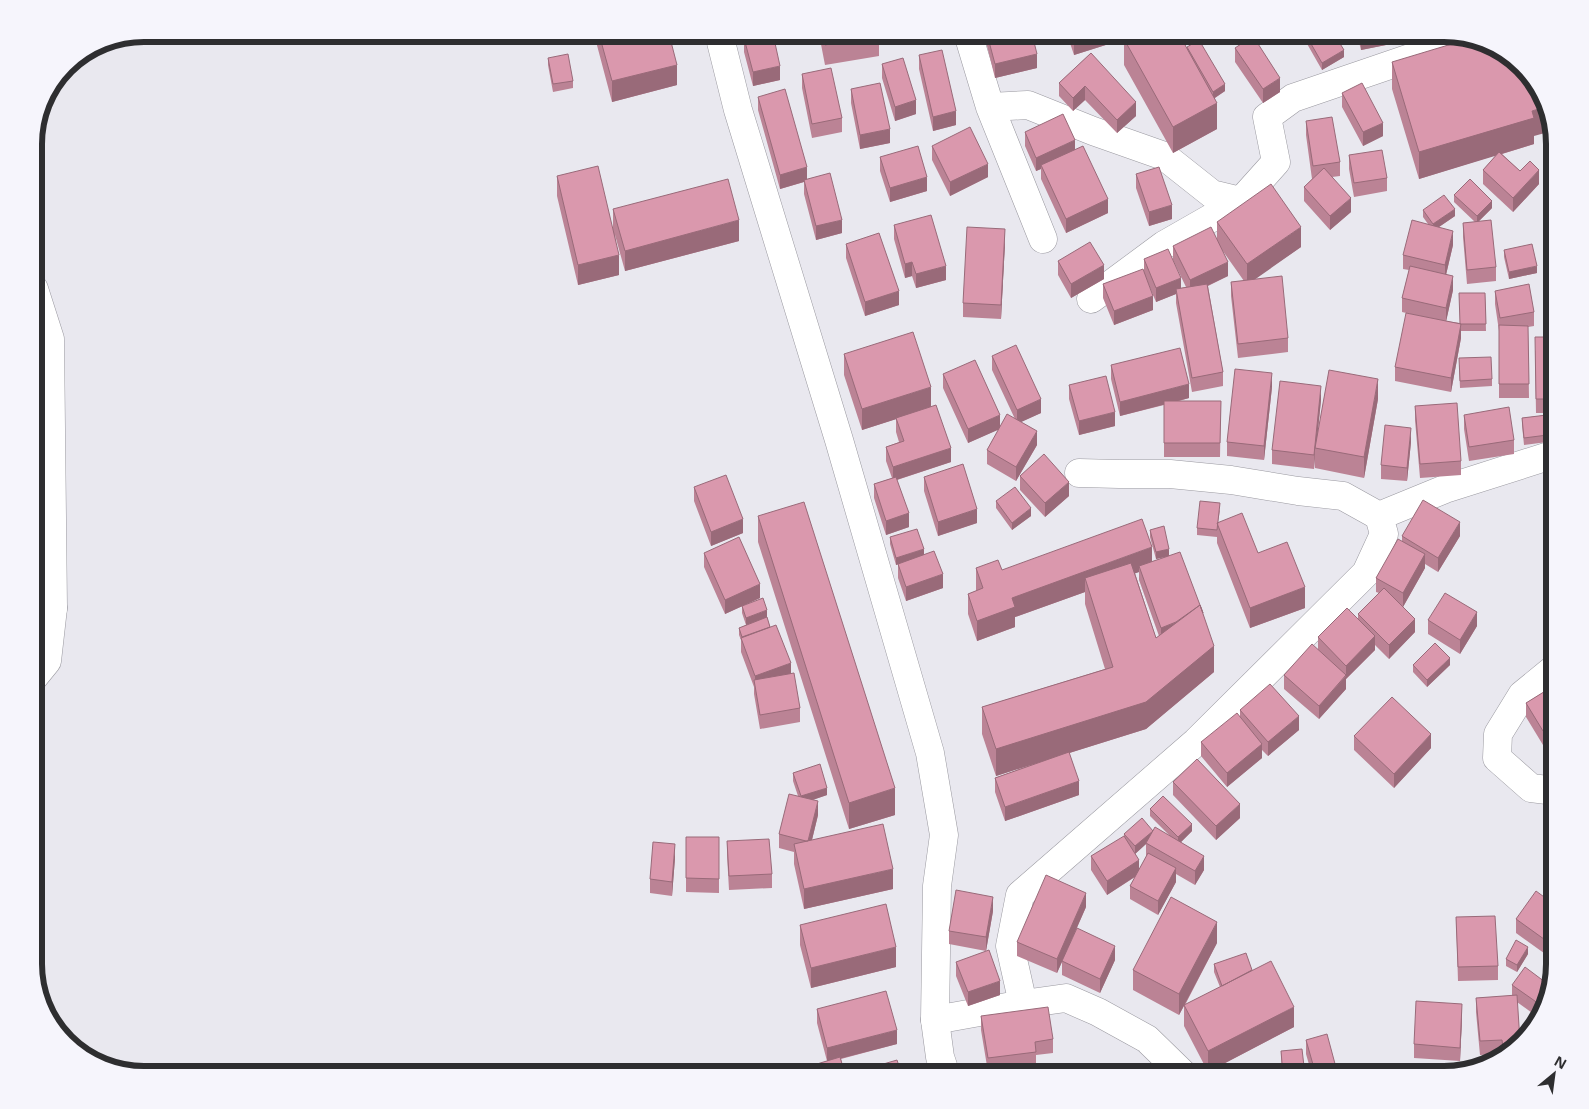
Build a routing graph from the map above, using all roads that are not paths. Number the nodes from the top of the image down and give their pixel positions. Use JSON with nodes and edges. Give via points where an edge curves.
{"nodes":[{"id":1,"x":721,"y":42,"type":"edge"},
{"id":2,"x":970,"y":42,"type":"edge"},
{"id":3,"x":1442,"y":42,"type":"edge"},
{"id":4,"x":1422,"y":44,"type":"edge"},
{"id":5,"x":990,"y":107,"type":"junction"},
{"id":6,"x":1241,"y":201,"type":"junction"},
{"id":7,"x":1043,"y":238,"type":"dead end"},
{"id":8,"x":1091,"y":298,"type":"dead end"},
{"id":9,"x":43,"y":317,"type":"edge"},
{"id":10,"x":1546,"y":457,"type":"edge"},
{"id":11,"x":1079,"y":473,"type":"dead end"},
{"id":12,"x":1380,"y":516,"type":"junction"},
{"id":13,"x":43,"y":594,"type":"edge"},
{"id":14,"x":53,"y":608,"type":"junction"},
{"id":15,"x":43,"y":667,"type":"edge"},
{"id":16,"x":1546,"y":675,"type":"edge"},
{"id":17,"x":1546,"y":790,"type":"edge"},
{"id":18,"x":1024,"y":1004,"type":"junction"},
{"id":19,"x":934,"y":1020,"type":"junction"},
{"id":20,"x":943,"y":1066,"type":"edge"},
{"id":21,"x":1175,"y":1066,"type":"edge"}],
"edges":[{"from":1,"to":19,"type":"main road","via":[[738,110],[930,753],[944,835],[937,886]]},
{"from":2,"to":5,"type":"main road"},
{"from":3,"to":4,"type":"main road"},
{"from":4,"to":6,"type":"main road","via":[[1293,98],[1267,117],[1276,162]]},
{"from":5,"to":6,"type":"main road","via":[[1028,105],[1164,156],[1212,194]]},
{"from":5,"to":7,"type":"main road"},
{"from":6,"to":8,"type":"main road","via":[[1164,245]]},
{"from":9,"to":14,"type":"main road","via":[[50,339]]},
{"from":10,"to":12,"type":"main road","via":[[1445,489]]},
{"from":11,"to":12,"type":"main road","via":[[1170,474],[1343,496]]},
{"from":12,"to":18,"type":"main road","via":[[1384,534],[1366,573],[1196,742],[1020,895],[1010,946]]},
{"from":13,"to":14,"type":"main road"},
{"from":14,"to":15,"type":"main road","via":[[47,662]]},
{"from":16,"to":17,"type":"main road","via":[[1522,694],[1498,734],[1497,758],[1531,788]]},
{"from":18,"to":19,"type":"main road"},
{"from":18,"to":21,"type":"main road","via":[[1066,998],[1147,1039]]},
{"from":19,"to":20,"type":"main road"}]}
